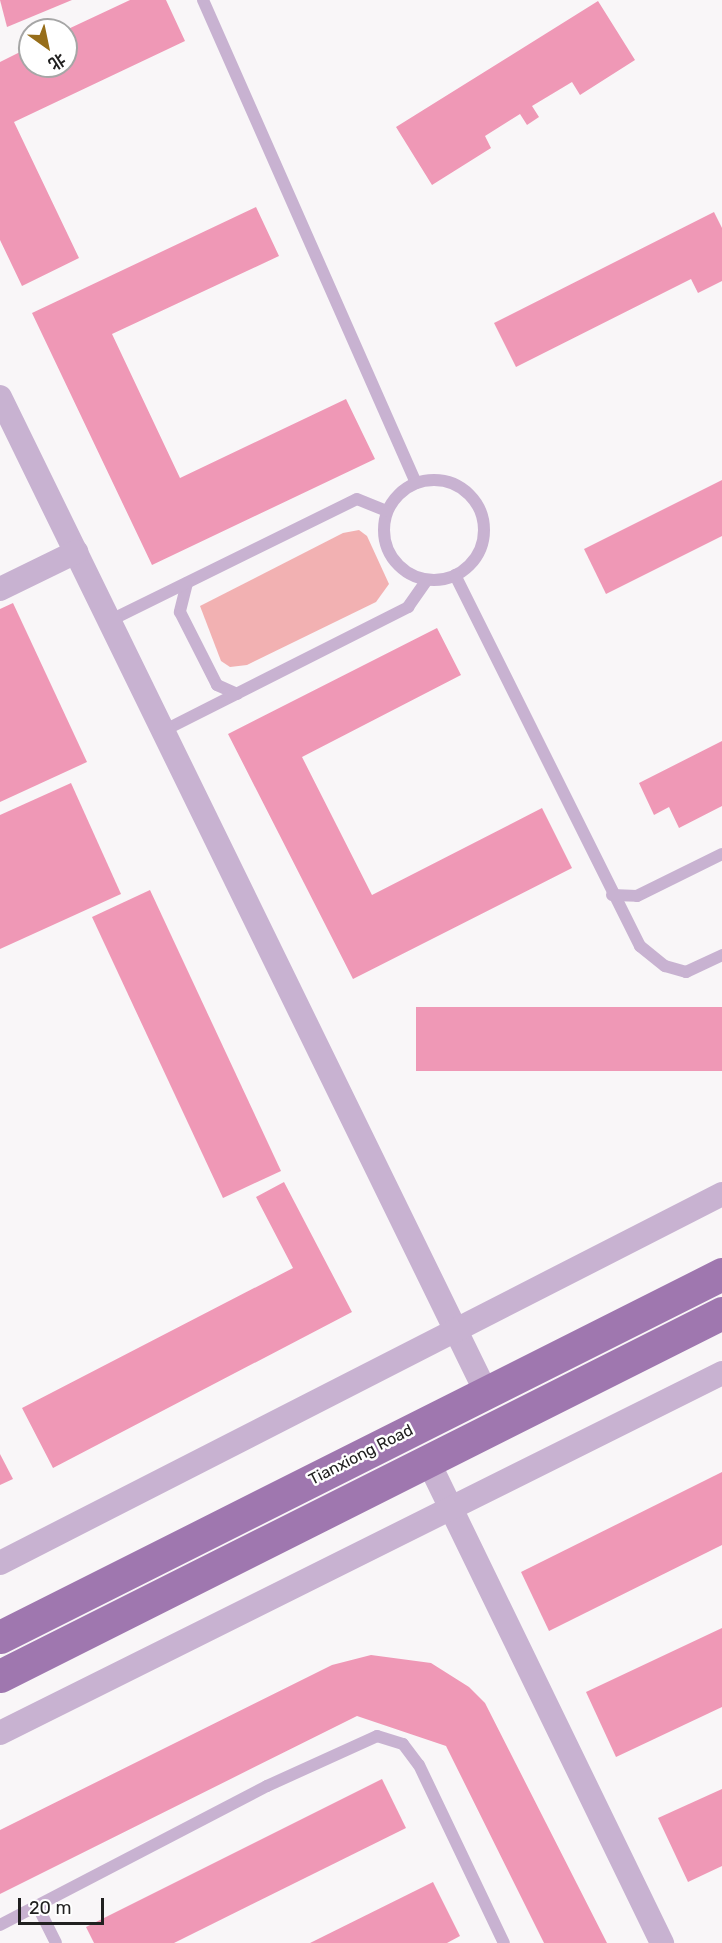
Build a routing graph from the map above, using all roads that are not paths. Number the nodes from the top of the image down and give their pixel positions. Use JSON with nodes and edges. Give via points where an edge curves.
{"nodes":[{"id":1,"x":203,"y":0,"type":"edge"},
{"id":2,"x":0,"y":397,"type":"edge"},
{"id":3,"x":416,"y":483,"type":"junction"},
{"id":4,"x":387,"y":511,"type":"junction"},
{"id":5,"x":76,"y":552,"type":"junction"},
{"id":6,"x":455,"y":575,"type":"junction"},
{"id":7,"x":427,"y":580,"type":"junction"},
{"id":8,"x":187,"y":583,"type":"junction"},
{"id":9,"x":0,"y":589,"type":"edge"},
{"id":10,"x":109,"y":621,"type":"junction"},
{"id":11,"x":237,"y":694,"type":"junction"},
{"id":12,"x":163,"y":731,"type":"junction"},
{"id":13,"x":722,"y":854,"type":"edge"},
{"id":14,"x":612,"y":895,"type":"junction"},
{"id":15,"x":722,"y":955,"type":"edge"},
{"id":16,"x":722,"y":1194,"type":"edge"},
{"id":17,"x":722,"y":1274,"type":"edge"},
{"id":18,"x":722,"y":1313,"type":"edge"},
{"id":19,"x":454,"y":1327,"type":"junction"},
{"id":20,"x":722,"y":1373,"type":"edge"},
{"id":21,"x":486,"y":1392,"type":"junction"},
{"id":22,"x":428,"y":1461,"type":"junction"},
{"id":23,"x":451,"y":1507,"type":"junction"},
{"id":24,"x":0,"y":1563,"type":"edge"},
{"id":25,"x":0,"y":1637,"type":"edge"},
{"id":26,"x":0,"y":1676,"type":"edge"},
{"id":27,"x":0,"y":1733,"type":"edge"},
{"id":28,"x":38,"y":1905,"type":"junction"},
{"id":29,"x":0,"y":1925,"type":"edge"},
{"id":30,"x":56,"y":1943,"type":"edge"},
{"id":31,"x":504,"y":1943,"type":"edge"},
{"id":32,"x":662,"y":1943,"type":"edge"}],
"edges":[{"from":1,"to":3,"type":"lane"},
{"from":2,"to":5,"type":"street"},
{"from":3,"to":4,"type":"lane","via":[[396,498]]},
{"from":3,"to":6,"type":"lane","via":[[452,482],[465,490],[482,515],[484,529],[476,556]]},
{"from":4,"to":7,"type":"lane","via":[[385,541],[391,555],[406,572]]},
{"from":4,"to":8,"type":"lane","via":[[357,499]]},
{"from":5,"to":9,"type":"street"},
{"from":5,"to":10,"type":"street"},
{"from":6,"to":7,"type":"lane"},
{"from":6,"to":14,"type":"lane"},
{"from":7,"to":11,"type":"lane","via":[[408,607]]},
{"from":8,"to":10,"type":"lane"},
{"from":8,"to":11,"type":"lane","via":[[180,612],[217,685]]},
{"from":10,"to":12,"type":"street"},
{"from":11,"to":12,"type":"lane"},
{"from":12,"to":19,"type":"street"},
{"from":13,"to":14,"type":"lane","via":[[637,896]]},
{"from":14,"to":15,"type":"lane","via":[[640,946],[666,966],[686,972]]},
{"from":16,"to":19,"type":"street"},
{"from":17,"to":21,"type":"main road","name":"Tianxiong Road"},
{"from":18,"to":22,"type":"main road"},
{"from":19,"to":21,"type":"street"},
{"from":19,"to":24,"type":"street"},
{"from":20,"to":23,"type":"street"},
{"from":21,"to":25,"type":"main road","name":"Tianxiong Road"},
{"from":22,"to":23,"type":"street"},
{"from":22,"to":26,"type":"main road"},
{"from":23,"to":27,"type":"street"},
{"from":23,"to":32,"type":"street"},
{"from":28,"to":29,"type":"lane"},
{"from":28,"to":30,"type":"lane"},
{"from":28,"to":31,"type":"lane","via":[[267,1786],[377,1736],[402,1744],[419,1765]]}]}
